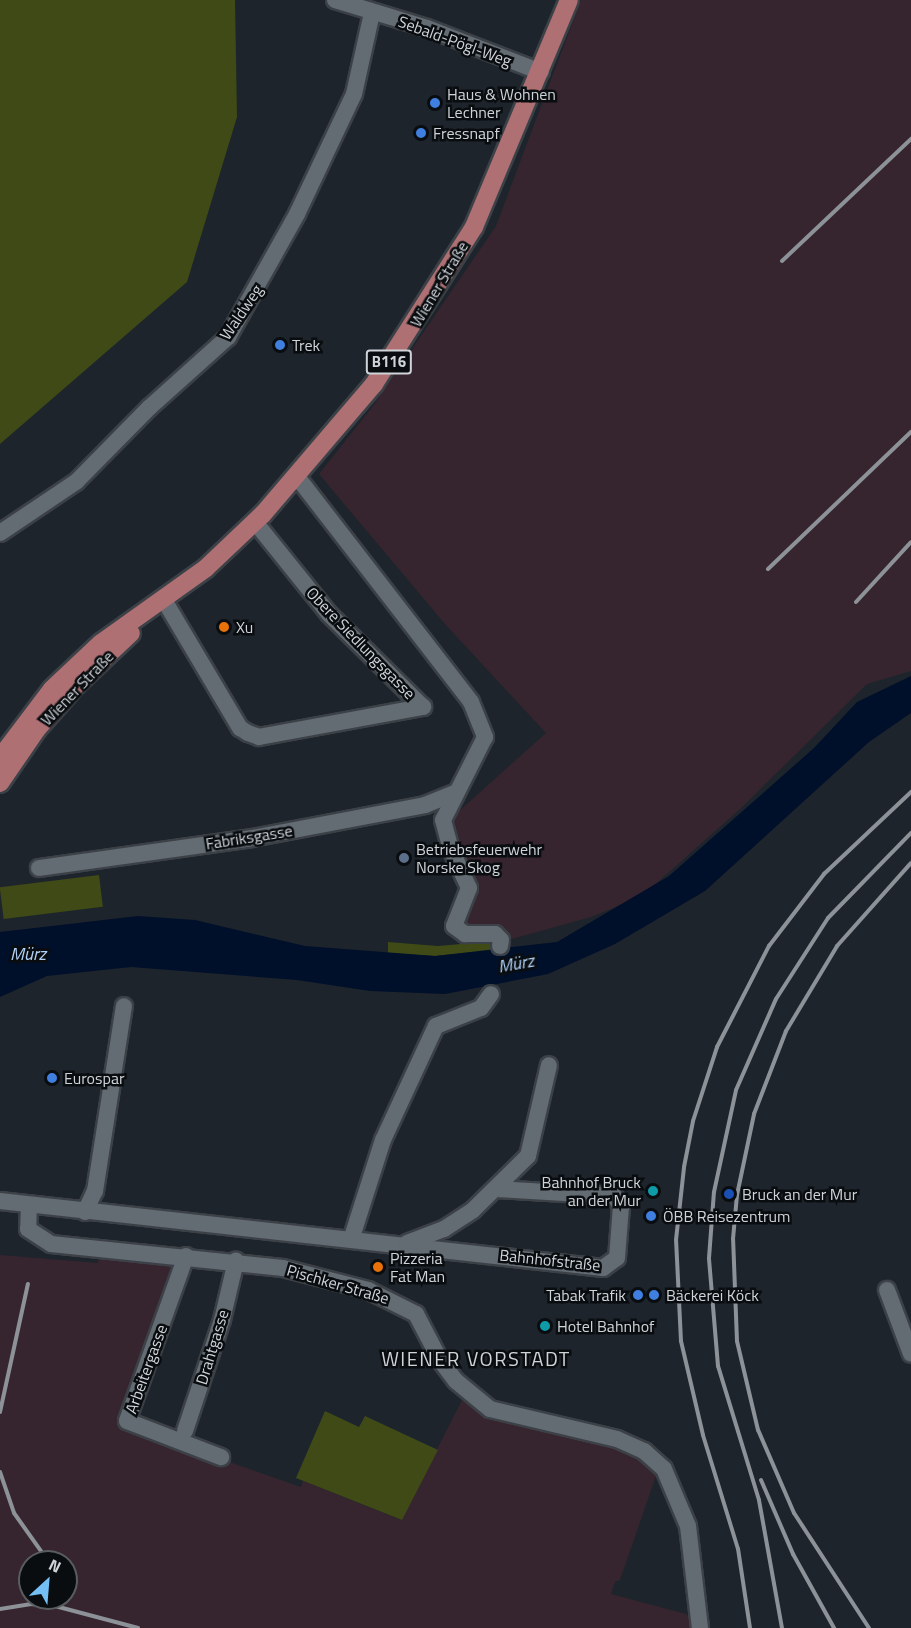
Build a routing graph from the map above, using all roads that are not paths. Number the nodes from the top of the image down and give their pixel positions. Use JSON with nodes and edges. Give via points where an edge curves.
{"nodes":[{"id":1,"x":335,"y":0,"type":"edge"},
{"id":2,"x":569,"y":0,"type":"edge"},
{"id":3,"x":372,"y":13,"type":"junction"},
{"id":4,"x":541,"y":72,"type":"junction"},
{"id":5,"x":298,"y":478,"type":"junction"},
{"id":6,"x":255,"y":522,"type":"junction"},
{"id":7,"x":0,"y":533,"type":"edge"},
{"id":8,"x":164,"y":600,"type":"junction"},
{"id":9,"x":0,"y":758,"type":"edge"},
{"id":10,"x":0,"y":783,"type":"edge"},
{"id":11,"x":455,"y":793,"type":"junction"},
{"id":12,"x":39,"y":868,"type":"dead end"},
{"id":13,"x":500,"y":946,"type":"dead end"},
{"id":14,"x":491,"y":994,"type":"dead end"},
{"id":15,"x":124,"y":1006,"type":"dead end"},
{"id":16,"x":549,"y":1065,"type":"dead end"},
{"id":17,"x":496,"y":1189,"type":"junction"},
{"id":18,"x":0,"y":1201,"type":"edge"},
{"id":19,"x":29,"y":1205,"type":"junction"},
{"id":20,"x":85,"y":1212,"type":"junction"},
{"id":21,"x":351,"y":1240,"type":"junction"},
{"id":22,"x":395,"y":1245,"type":"junction"},
{"id":23,"x":186,"y":1256,"type":"junction"},
{"id":24,"x":236,"y":1261,"type":"junction"},
{"id":25,"x":887,"y":1290,"type":"dead end"},
{"id":26,"x":911,"y":1354,"type":"edge"},
{"id":27,"x":185,"y":1431,"type":"dead end"},
{"id":28,"x":221,"y":1457,"type":"dead end"},
{"id":29,"x":700,"y":1628,"type":"edge"}],
"edges":[{"from":1,"to":3,"type":"street","name":"Sebald-Pögl-Weg"},
{"from":2,"to":4,"type":"main road","name":"Wiener Straße","number":"B116"},
{"from":3,"to":4,"type":"street","name":"Sebald-Pögl-Weg","via":[[427,28]]},
{"from":3,"to":7,"type":"street","name":"Waldweg","via":[[354,94],[297,214],[228,337],[150,406],[76,482]]},
{"from":4,"to":5,"type":"main road","name":"Wiener Straße","number":"B116","via":[[474,227],[374,384]]},
{"from":5,"to":6,"type":"main road","name":"Wiener Straße","number":"B116"},
{"from":5,"to":11,"type":"street","via":[[471,702],[485,737]]},
{"from":6,"to":8,"type":"main road","name":"Wiener Straße","number":"B116"},
{"from":6,"to":8,"type":"street","name":"Obere Siedlungsgasse","via":[[329,614],[423,707],[259,736],[248,733],[240,728]]},
{"from":8,"to":9,"type":"main road","name":"Wiener Straße","via":[[101,643],[52,689]]},
{"from":8,"to":10,"type":"main road","name":"Wiener Straße","via":[[77,684],[37,729]]},
{"from":11,"to":12,"type":"street","name":"Fabriksgasse","via":[[424,805],[252,838]]},
{"from":11,"to":13,"type":"street","via":[[443,820],[469,891],[454,918],[454,926],[465,934],[495,934],[501,940]]},
{"from":14,"to":21,"type":"street","via":[[485,1005],[441,1022],[430,1036],[382,1140]]},
{"from":15,"to":20,"type":"street","via":[[95,1191]]},
{"from":16,"to":17,"type":"street","via":[[533,1148]]},
{"from":17,"to":22,"type":"street","name":"Bahnhofstraße","via":[[444,1228]]},
{"from":17,"to":22,"type":"street","name":"Bahnhofstraße","via":[[614,1196],[621,1206],[617,1258],[603,1268]]},
{"from":18,"to":19,"type":"street","name":"Bahnhofstraße"},
{"from":19,"to":20,"type":"street","name":"Bahnhofstraße"},
{"from":19,"to":23,"type":"street","name":"Pischker Straße","via":[[28,1229],[45,1242]]},
{"from":20,"to":21,"type":"street","name":"Bahnhofstraße"},
{"from":21,"to":22,"type":"street","name":"Bahnhofstraße"},
{"from":23,"to":24,"type":"street","name":"Pischker Straße"},
{"from":23,"to":28,"type":"street","name":"Arbeitergasse","via":[[127,1421]]},
{"from":24,"to":27,"type":"street","name":"Drahtgasse","via":[[222,1320]]},
{"from":24,"to":29,"type":"street","name":"Pischker Straße","via":[[329,1278],[402,1304],[416,1314],[456,1381],[490,1409],[631,1443],[655,1460],[672,1484],[688,1526]]},
{"from":25,"to":26,"type":"street"}]}
